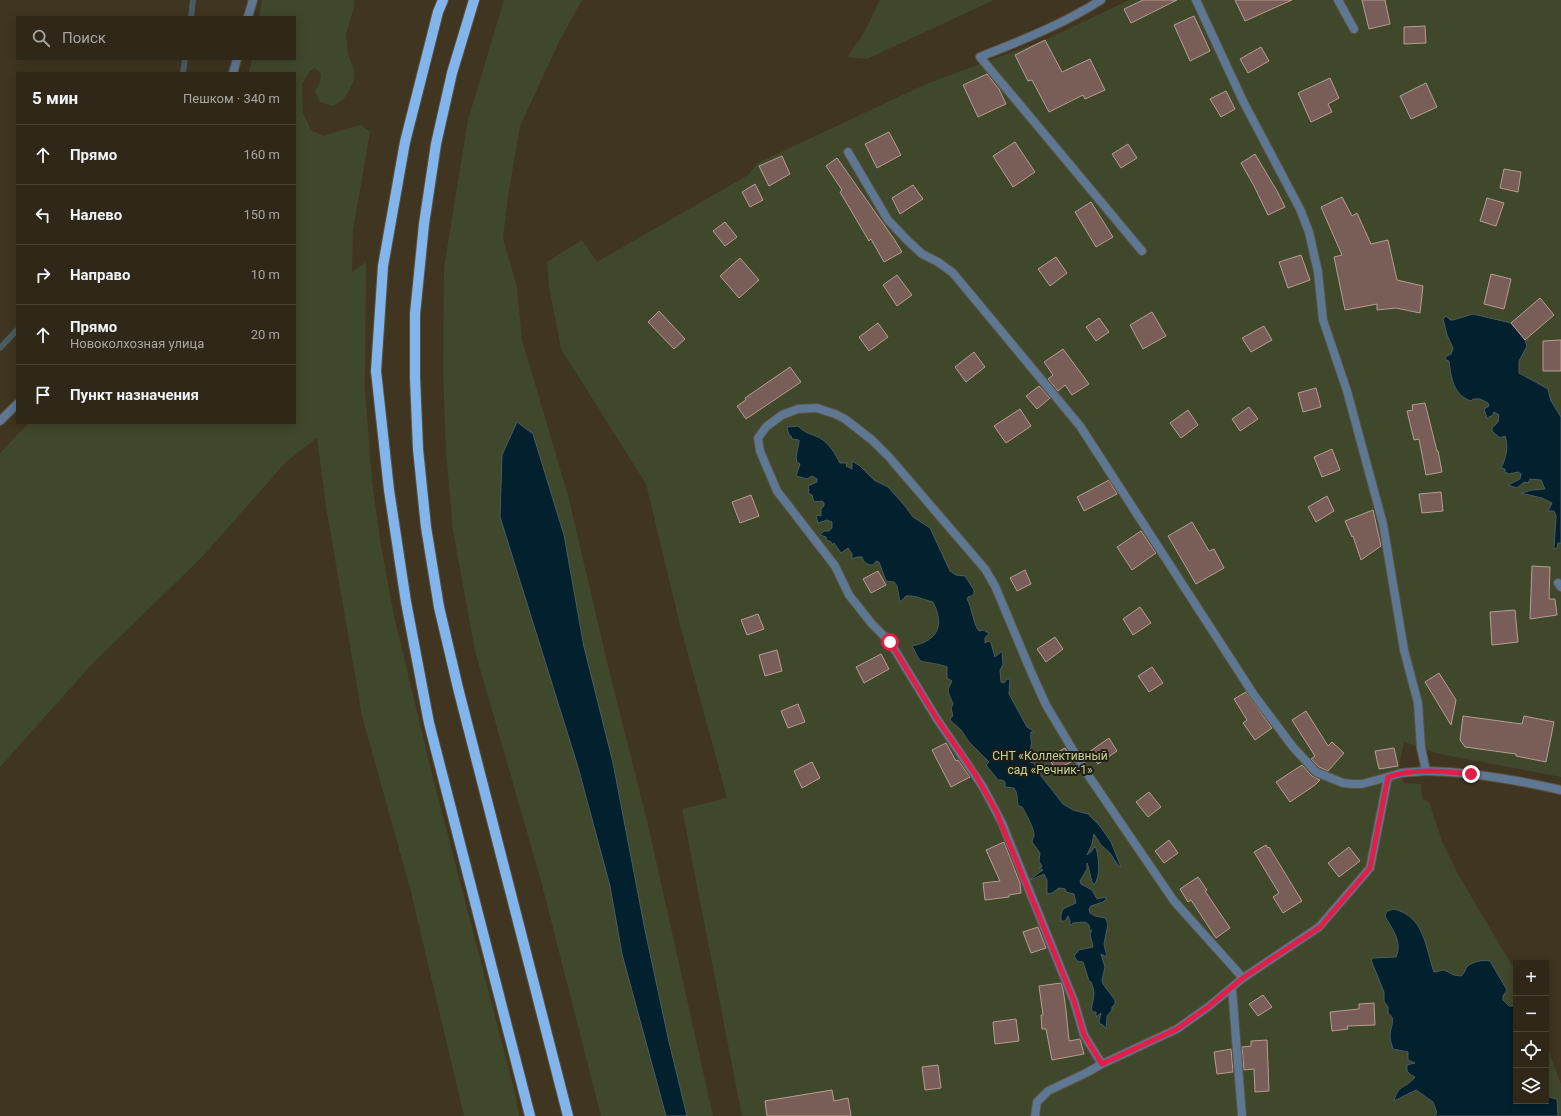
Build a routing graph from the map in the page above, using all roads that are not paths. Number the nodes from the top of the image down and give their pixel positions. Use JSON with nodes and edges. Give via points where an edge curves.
{"nodes":[{"id":1,"x":253,"y":0,"type":"edge"},
{"id":2,"x":443,"y":0,"type":"edge"},
{"id":3,"x":474,"y":0,"type":"edge"},
{"id":4,"x":1101,"y":0,"type":"edge"},
{"id":5,"x":1196,"y":0,"type":"edge"},
{"id":6,"x":1338,"y":0,"type":"edge"},
{"id":7,"x":248,"y":16,"type":"edge"},
{"id":8,"x":1354,"y":29,"type":"dead end"},
{"id":9,"x":237,"y":60,"type":"edge"},
{"id":10,"x":233,"y":72,"type":"edge"},
{"id":11,"x":848,"y":152,"type":"dead end"},
{"id":12,"x":1142,"y":251,"type":"dead end"},
{"id":13,"x":16,"y":405,"type":"edge"},
{"id":14,"x":0,"y":421,"type":"edge"},
{"id":15,"x":1426,"y":771,"type":"junction"},
{"id":16,"x":1388,"y":777,"type":"junction"},
{"id":17,"x":1561,"y":790,"type":"edge"},
{"id":18,"x":1243,"y":978,"type":"junction"},
{"id":19,"x":1232,"y":988,"type":"junction"},
{"id":20,"x":1102,"y":1064,"type":"junction"},
{"id":21,"x":530,"y":1116,"type":"edge"},
{"id":22,"x":568,"y":1116,"type":"edge"},
{"id":23,"x":1035,"y":1116,"type":"edge"},
{"id":24,"x":1242,"y":1116,"type":"edge"}],
"edges":[{"from":1,"to":7,"type":"street"},
{"from":2,"to":21,"type":"main road","via":[[405,142],[383,266],[376,371],[389,490],[406,602],[429,723]]},
{"from":3,"to":22,"type":"main road","via":[[452,73],[436,144],[424,224],[415,314],[418,449],[426,527],[439,607]]},
{"from":4,"to":12,"type":"street","via":[[1045,31],[980,57]]},
{"from":5,"to":15,"type":"street","via":[[1309,232],[1318,272],[1323,320],[1347,391],[1383,524],[1404,650],[1418,703],[1421,748]]},
{"from":6,"to":8,"type":"street"},
{"from":9,"to":10,"type":"street"},
{"from":11,"to":16,"type":"street","via":[[888,220],[922,254],[953,273],[1080,426],[1254,695],[1302,758],[1316,772],[1344,783],[1362,784]]},
{"from":13,"to":14,"type":"street"},
{"from":15,"to":16,"type":"street"},
{"from":15,"to":17,"type":"street","via":[[1499,777]]},
{"from":16,"to":18,"type":"street","via":[[1370,868],[1320,927]]},
{"from":18,"to":19,"type":"street"},
{"from":18,"to":20,"type":"street","via":[[1174,901],[1086,772],[1046,705],[995,586],[980,563],[889,457],[859,430],[835,414],[817,408],[798,409],[782,415],[766,427],[758,438],[769,474],[783,500],[835,566],[849,595],[890,642],[991,801],[1005,828],[1066,979],[1084,1035]]},
{"from":19,"to":20,"type":"street","via":[[1177,1029]]},
{"from":19,"to":24,"type":"street"},
{"from":20,"to":23,"type":"street","via":[[1048,1091],[1037,1102]]}]}
